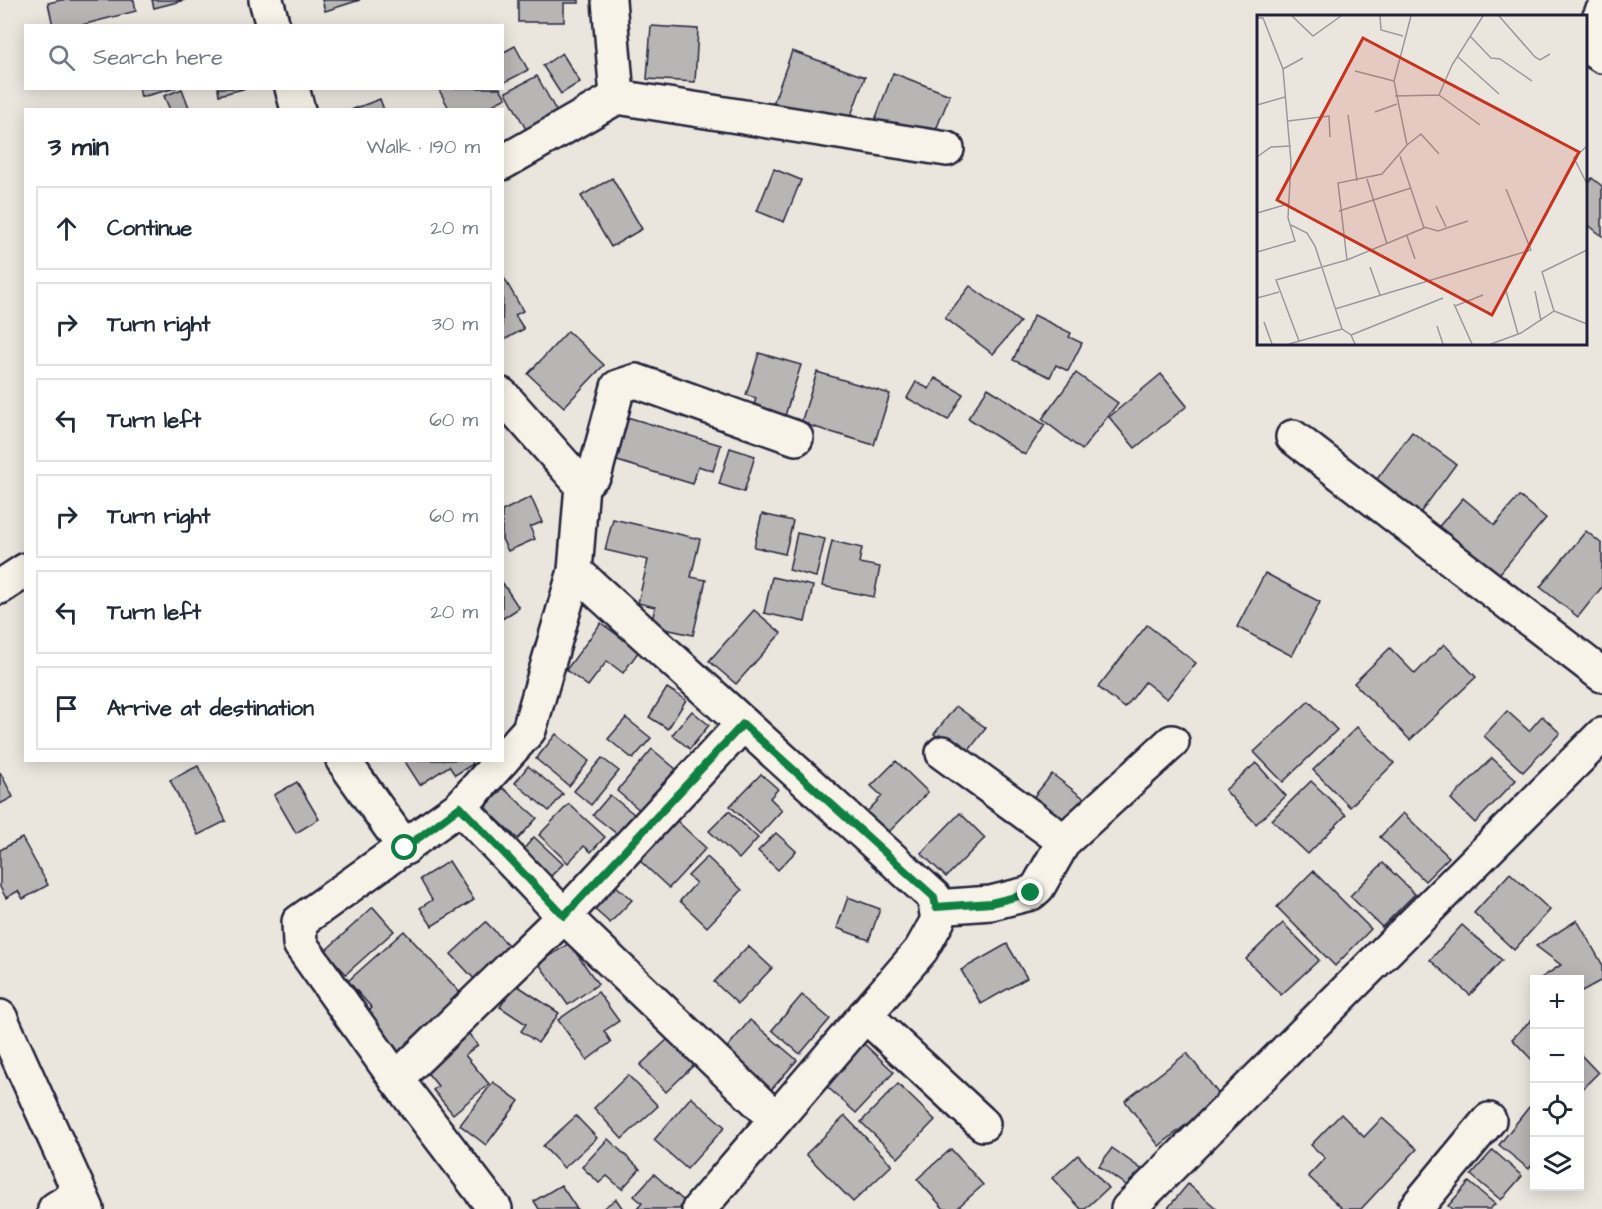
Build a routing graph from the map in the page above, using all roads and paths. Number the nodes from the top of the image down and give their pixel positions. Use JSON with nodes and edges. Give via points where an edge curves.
{"nodes":[{"id":1,"x":266,"y":0,"type":"edge"},
{"id":2,"x":609,"y":0,"type":"edge"},
{"id":3,"x":1602,"y":12,"type":"edge"},
{"id":4,"x":272,"y":24,"type":"edge"},
{"id":5,"x":1602,"y":56,"type":"edge"},
{"id":6,"x":293,"y":90,"type":"edge"},
{"id":7,"x":617,"y":97,"type":"junction"},
{"id":8,"x":297,"y":108,"type":"edge"},
{"id":9,"x":947,"y":149,"type":"dead end"},
{"id":10,"x":504,"y":162,"type":"edge"},
{"id":11,"x":504,"y":396,"type":"edge"},
{"id":12,"x":1293,"y":437,"type":"dead end"},
{"id":13,"x":796,"y":438,"type":"dead end"},
{"id":14,"x":582,"y":485,"type":"junction"},
{"id":15,"x":24,"y":571,"type":"edge"},
{"id":16,"x":575,"y":571,"type":"junction"},
{"id":17,"x":0,"y":586,"type":"edge"},
{"id":18,"x":1602,"y":675,"type":"edge"},
{"id":19,"x":743,"y":724,"type":"junction"},
{"id":20,"x":1602,"y":735,"type":"edge"},
{"id":21,"x":1172,"y":742,"type":"dead end"},
{"id":22,"x":943,"y":753,"type":"dead end"},
{"id":23,"x":504,"y":758,"type":"edge"},
{"id":24,"x":344,"y":762,"type":"edge"},
{"id":25,"x":500,"y":762,"type":"edge"},
{"id":26,"x":460,"y":807,"type":"junction"},
{"id":27,"x":1064,"y":841,"type":"junction"},
{"id":28,"x":405,"y":848,"type":"junction"},
{"id":29,"x":936,"y":907,"type":"junction"},
{"id":30,"x":564,"y":916,"type":"junction"},
{"id":31,"x":865,"y":1015,"type":"junction"},
{"id":32,"x":0,"y":1017,"type":"edge"},
{"id":33,"x":396,"y":1080,"type":"junction"},
{"id":34,"x":776,"y":1119,"type":"junction"},
{"id":35,"x":1489,"y":1120,"type":"dead end"},
{"id":36,"x":983,"y":1124,"type":"dead end"},
{"id":37,"x":74,"y":1204,"type":"edge"},
{"id":38,"x":495,"y":1209,"type":"edge"},
{"id":39,"x":699,"y":1209,"type":"edge"},
{"id":40,"x":1128,"y":1209,"type":"edge"},
{"id":41,"x":1415,"y":1209,"type":"edge"}],
"edges":[{"from":1,"to":4,"type":"street"},
{"from":2,"to":7,"type":"street"},
{"from":3,"to":5,"type":"street","via":[[1590,40],[1594,51]]},
{"from":6,"to":8,"type":"street"},
{"from":7,"to":9,"type":"street"},
{"from":7,"to":10,"type":"street"},
{"from":11,"to":14,"type":"street"},
{"from":12,"to":18,"type":"street"},
{"from":13,"to":14,"type":"street","via":[[636,381],[618,387],[595,473]]},
{"from":14,"to":16,"type":"street"},
{"from":15,"to":17,"type":"street"},
{"from":16,"to":19,"type":"street"},
{"from":16,"to":23,"type":"street","via":[[529,730]]},
{"from":19,"to":29,"type":"street","via":[[934,897]]},
{"from":19,"to":30,"type":"street"},
{"from":20,"to":40,"type":"street"},
{"from":21,"to":27,"type":"street"},
{"from":22,"to":27,"type":"street"},
{"from":24,"to":28,"type":"street"},
{"from":25,"to":26,"type":"street"},
{"from":26,"to":28,"type":"street"},
{"from":26,"to":30,"type":"street"},
{"from":27,"to":29,"type":"street","via":[[1031,893],[991,903]]},
{"from":28,"to":33,"type":"street","via":[[299,922],[300,944]]},
{"from":29,"to":31,"type":"street","via":[[938,920],[921,950]]},
{"from":30,"to":33,"type":"street"},
{"from":30,"to":34,"type":"street"},
{"from":31,"to":34,"type":"street"},
{"from":31,"to":36,"type":"street"},
{"from":32,"to":37,"type":"street"},
{"from":33,"to":38,"type":"street"},
{"from":34,"to":39,"type":"street"},
{"from":35,"to":41,"type":"street"}]}
